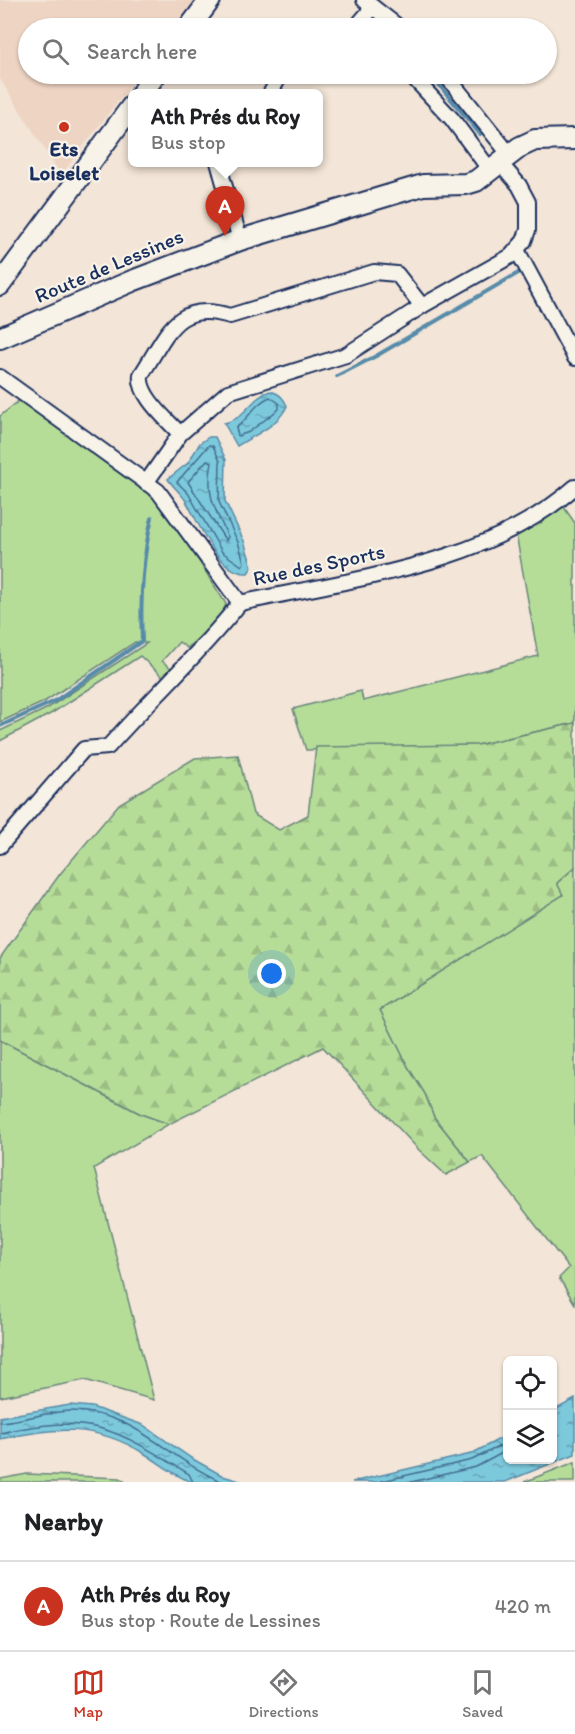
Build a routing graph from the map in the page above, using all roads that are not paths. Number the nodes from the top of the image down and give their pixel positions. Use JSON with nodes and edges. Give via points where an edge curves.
{"nodes":[{"id":1,"x":210,"y":0,"type":"edge"},
{"id":2,"x":367,"y":2,"type":"edge"},
{"id":3,"x":196,"y":18,"type":"edge"},
{"id":4,"x":360,"y":18,"type":"edge"},
{"id":5,"x":387,"y":18,"type":"edge"},
{"id":6,"x":419,"y":84,"type":"edge"},
{"id":7,"x":451,"y":84,"type":"edge"},
{"id":8,"x":128,"y":111,"type":"edge"},
{"id":9,"x":575,"y":139,"type":"edge"},
{"id":10,"x":500,"y":162,"type":"junction"},
{"id":11,"x":219,"y":167,"type":"edge"},
{"id":12,"x":240,"y":240,"type":"junction"},
{"id":13,"x":517,"y":250,"type":"junction"},
{"id":14,"x":0,"y":285,"type":"edge"},
{"id":15,"x":422,"y":306,"type":"junction"},
{"id":16,"x":0,"y":338,"type":"edge"},
{"id":17,"x":575,"y":357,"type":"edge"},
{"id":18,"x":0,"y":377,"type":"edge"},
{"id":19,"x":180,"y":434,"type":"junction"},
{"id":20,"x":146,"y":483,"type":"junction"},
{"id":21,"x":575,"y":487,"type":"edge"},
{"id":22,"x":240,"y":603,"type":"junction"},
{"id":23,"x":0,"y":846,"type":"edge"}],
"edges":[{"from":1,"to":3,"type":"main road"},
{"from":2,"to":4,"type":"street"},
{"from":2,"to":5,"type":"street"},
{"from":6,"to":10,"type":"street"},
{"from":7,"to":10,"type":"street"},
{"from":8,"to":14,"type":"main road"},
{"from":9,"to":10,"type":"main road","name":"Route de Lessines","via":[[535,140]]},
{"from":10,"to":12,"type":"main road","name":"Route de Lessines","via":[[466,184],[423,185]]},
{"from":10,"to":13,"type":"street","via":[[528,202],[528,230]]},
{"from":11,"to":12,"type":"street"},
{"from":12,"to":16,"type":"main road","name":"Route de Lessines"},
{"from":13,"to":15,"type":"street"},
{"from":13,"to":17,"type":"street"},
{"from":15,"to":19,"type":"street","via":[[346,356],[228,392]]},
{"from":15,"to":19,"type":"street","via":[[397,274],[374,272],[230,316],[213,311],[188,313],[177,320],[140,382]]},
{"from":18,"to":20,"type":"street","name":"Rue des Sports"},
{"from":19,"to":20,"type":"street"},
{"from":20,"to":22,"type":"street","name":"Rue des Sports","via":[[158,491]]},
{"from":21,"to":22,"type":"street","name":"Rue des Sports","via":[[510,530],[457,552],[402,569]]},
{"from":22,"to":23,"type":"street","via":[[108,747],[84,749]]}]}
